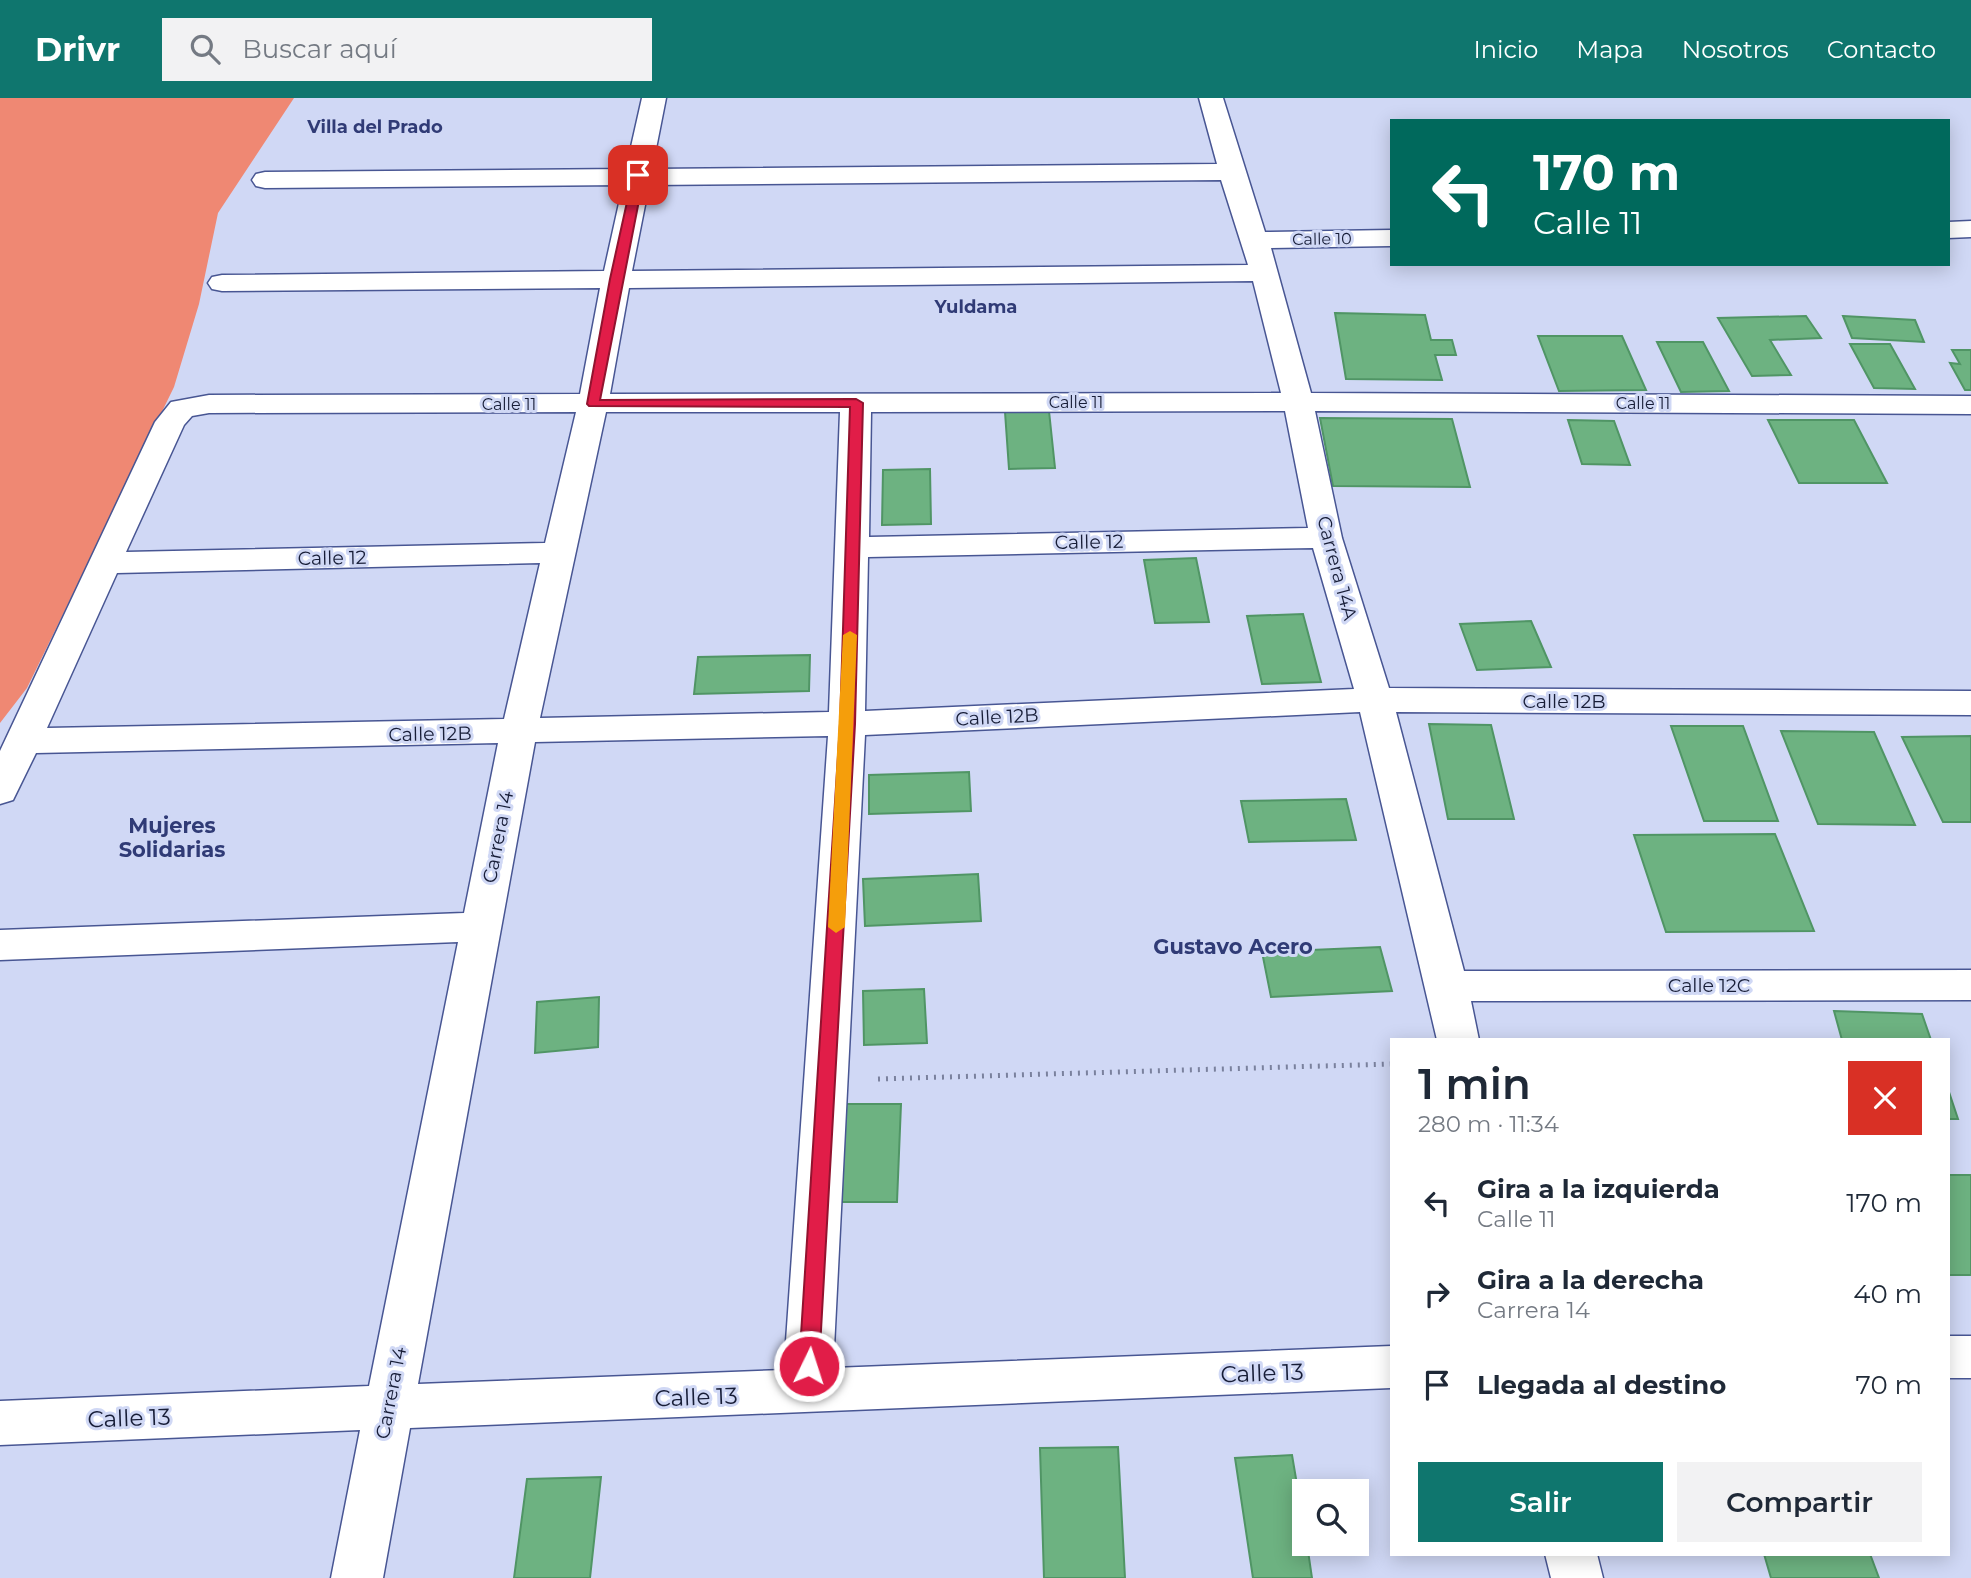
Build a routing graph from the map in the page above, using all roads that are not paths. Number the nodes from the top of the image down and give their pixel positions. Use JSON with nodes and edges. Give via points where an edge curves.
{"nodes":[{"id":1,"x":654,"y":98,"type":"edge"},
{"id":2,"x":1211,"y":98,"type":"edge"},
{"id":3,"x":1232,"y":172,"type":"junction"},
{"id":4,"x":638,"y":175,"type":"junction"},
{"id":5,"x":265,"y":180,"type":"dead end"},
{"id":6,"x":1971,"y":229,"type":"edge"},
{"id":7,"x":1950,"y":230,"type":"edge"},
{"id":8,"x":1390,"y":238,"type":"edge"},
{"id":9,"x":1253,"y":240,"type":"junction"},
{"id":10,"x":1265,"y":273,"type":"junction"},
{"id":11,"x":616,"y":279,"type":"junction"},
{"id":12,"x":222,"y":283,"type":"dead end"},
{"id":13,"x":1298,"y":402,"type":"junction"},
{"id":14,"x":856,"y":403,"type":"junction"},
{"id":15,"x":593,"y":404,"type":"junction"},
{"id":16,"x":1971,"y":404,"type":"edge"},
{"id":17,"x":1326,"y":538,"type":"junction"},
{"id":18,"x":852,"y":547,"type":"junction"},
{"id":19,"x":559,"y":553,"type":"junction"},
{"id":20,"x":105,"y":563,"type":"junction"},
{"id":21,"x":1375,"y":700,"type":"junction"},
{"id":22,"x":1971,"y":703,"type":"edge"},
{"id":23,"x":847,"y":724,"type":"junction"},
{"id":24,"x":519,"y":732,"type":"junction"},
{"id":25,"x":23,"y":741,"type":"junction"},
{"id":26,"x":0,"y":791,"type":"edge"},
{"id":27,"x":480,"y":926,"type":"junction"},
{"id":28,"x":0,"y":945,"type":"edge"},
{"id":29,"x":1971,"y":985,"type":"edge"},
{"id":30,"x":1447,"y":986,"type":"junction"},
{"id":31,"x":1458,"y":1038,"type":"edge"},
{"id":32,"x":1950,"y":1357,"type":"edge"},
{"id":33,"x":1971,"y":1357,"type":"edge"},
{"id":34,"x":1390,"y":1367,"type":"edge"},
{"id":35,"x":807,"y":1392,"type":"junction"},
{"id":36,"x":388,"y":1409,"type":"junction"},
{"id":37,"x":0,"y":1423,"type":"edge"},
{"id":38,"x":1572,"y":1556,"type":"edge"},
{"id":39,"x":357,"y":1578,"type":"edge"},
{"id":40,"x":1577,"y":1578,"type":"edge"}],
"edges":[{"from":1,"to":4,"type":"street","name":"Carrera 14"},
{"from":2,"to":3,"type":"street","name":"Carrera 14A"},
{"from":3,"to":4,"type":"street"},
{"from":3,"to":9,"type":"street","name":"Carrera 14A"},
{"from":4,"to":5,"type":"street"},
{"from":4,"to":11,"type":"street","name":"Carrera 14"},
{"from":6,"to":7,"type":"street"},
{"from":8,"to":9,"type":"street","name":"Calle 10"},
{"from":9,"to":10,"type":"street","name":"Carrera 14A"},
{"from":10,"to":11,"type":"street"},
{"from":10,"to":13,"type":"street","name":"Carrera 14A"},
{"from":11,"to":12,"type":"street"},
{"from":11,"to":15,"type":"street","name":"Carrera 14"},
{"from":13,"to":14,"type":"street","name":"Calle 11"},
{"from":13,"to":16,"type":"street","name":"Calle 11"},
{"from":13,"to":17,"type":"street","name":"Carrera 14A"},
{"from":14,"to":15,"type":"street","name":"Calle 11"},
{"from":14,"to":18,"type":"street"},
{"from":15,"to":19,"type":"street","name":"Carrera 14"},
{"from":15,"to":20,"type":"street","name":"Calle 11","via":[[209,404],[182,408],[170,422]]},
{"from":17,"to":18,"type":"street","name":"Calle 12"},
{"from":17,"to":21,"type":"street","name":"Carrera 14A"},
{"from":18,"to":23,"type":"street"},
{"from":19,"to":20,"type":"street","name":"Calle 12"},
{"from":19,"to":24,"type":"street","name":"Carrera 14"},
{"from":20,"to":25,"type":"street"},
{"from":21,"to":22,"type":"street","name":"Calle 12B"},
{"from":21,"to":23,"type":"street","name":"Calle 12B"},
{"from":21,"to":30,"type":"street","name":"Carrera 14A"},
{"from":23,"to":24,"type":"street","name":"Calle 12B"},
{"from":23,"to":35,"type":"street"},
{"from":24,"to":25,"type":"street","name":"Calle 12B"},
{"from":24,"to":27,"type":"street","name":"Carrera 14"},
{"from":25,"to":26,"type":"street"},
{"from":27,"to":28,"type":"street"},
{"from":27,"to":36,"type":"street","name":"Carrera 14"},
{"from":29,"to":30,"type":"street","name":"Calle 12C"},
{"from":30,"to":31,"type":"street","name":"Carrera 14A"},
{"from":32,"to":33,"type":"street"},
{"from":34,"to":35,"type":"street","name":"Calle 13"},
{"from":35,"to":36,"type":"street","name":"Calle 13"},
{"from":36,"to":37,"type":"street","name":"Calle 13"},
{"from":36,"to":39,"type":"street","name":"Carrera 14"},
{"from":38,"to":40,"type":"street"}]}
